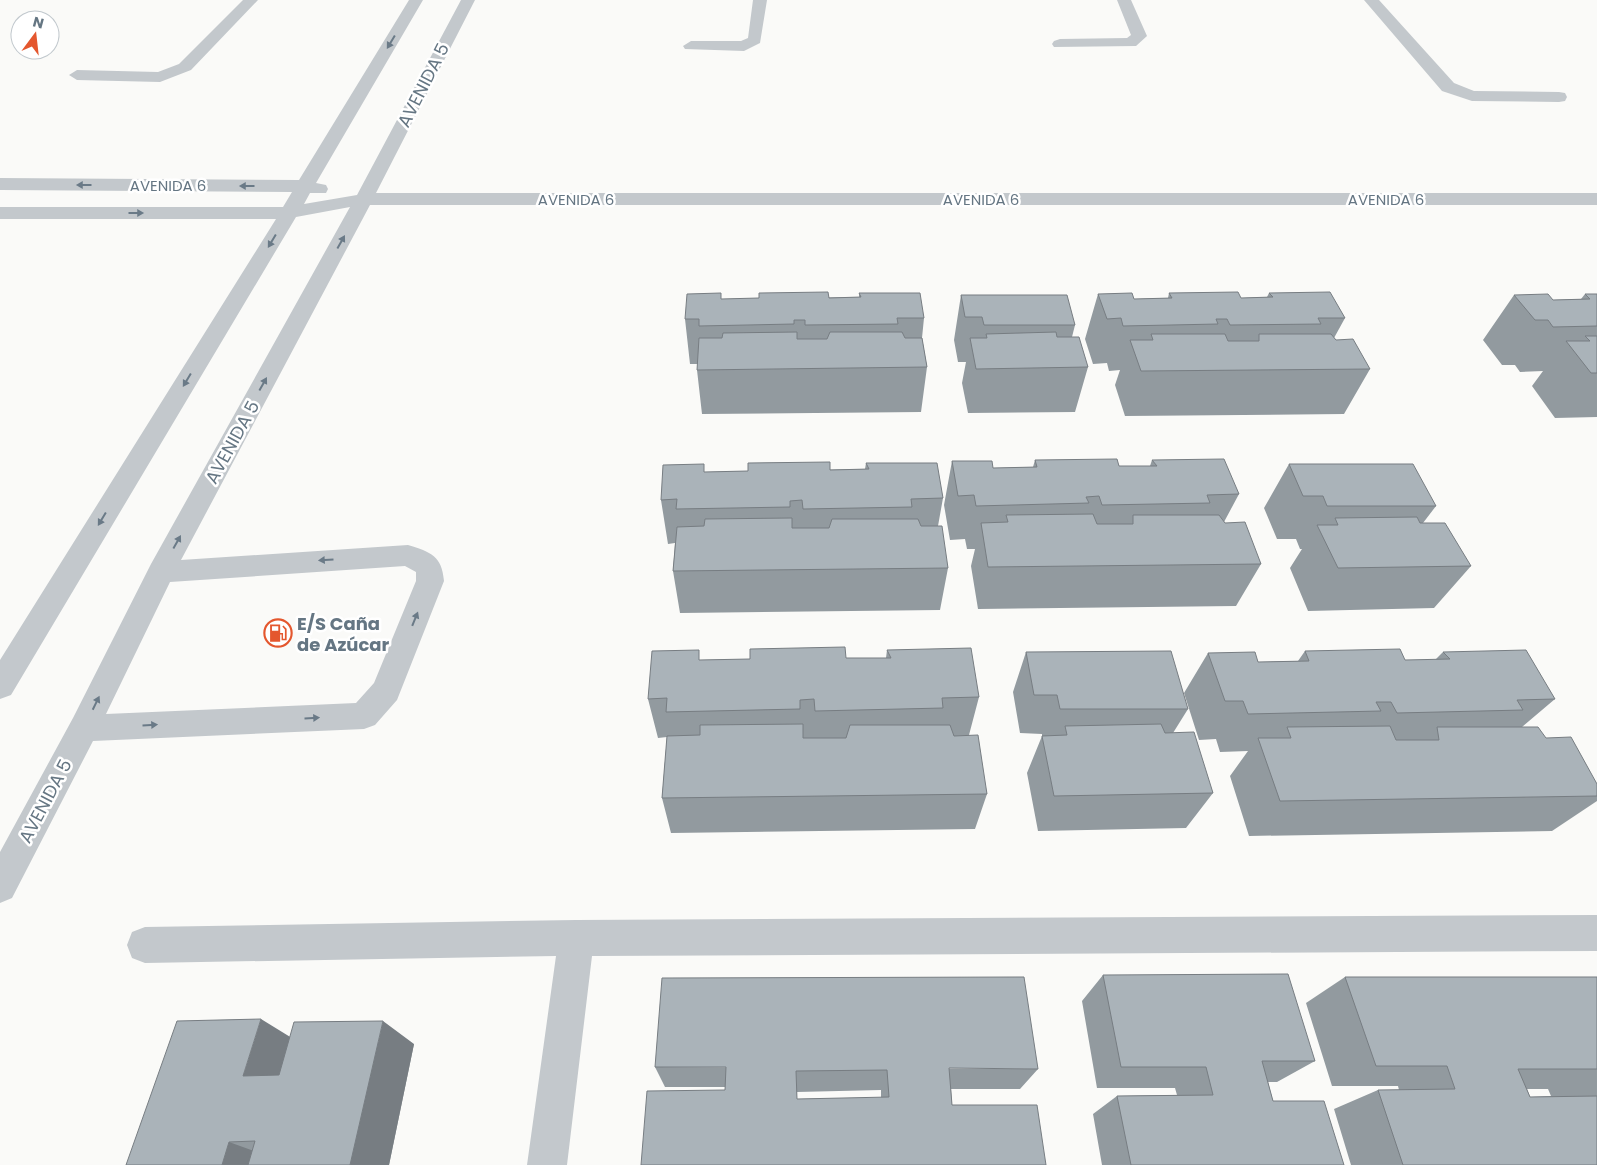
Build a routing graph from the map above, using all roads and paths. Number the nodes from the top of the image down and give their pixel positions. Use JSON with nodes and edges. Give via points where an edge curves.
{"nodes":[{"id":1,"x":251,"y":0,"type":"edge"},
{"id":2,"x":416,"y":0,"type":"edge"},
{"id":3,"x":468,"y":0,"type":"edge"},
{"id":4,"x":760,"y":0,"type":"edge"},
{"id":5,"x":1124,"y":0,"type":"edge"},
{"id":6,"x":1371,"y":0,"type":"edge"},
{"id":7,"x":1060,"y":44,"type":"dead end"},
{"id":8,"x":691,"y":46,"type":"dead end"},
{"id":9,"x":77,"y":75,"type":"dead end"},
{"id":10,"x":1559,"y":97,"type":"dead end"},
{"id":11,"x":0,"y":184,"type":"edge"},
{"id":12,"x":304,"y":186,"type":"junction"},
{"id":13,"x":364,"y":199,"type":"junction"},
{"id":14,"x":1597,"y":199,"type":"edge"},
{"id":15,"x":0,"y":213,"type":"edge"},
{"id":16,"x":290,"y":213,"type":"junction"},
{"id":17,"x":161,"y":572,"type":"junction"},
{"id":18,"x":0,"y":686,"type":"edge"},
{"id":19,"x":84,"y":728,"type":"junction"},
{"id":20,"x":0,"y":886,"type":"edge"},
{"id":21,"x":1597,"y":933,"type":"edge"},
{"id":22,"x":576,"y":938,"type":"junction"},
{"id":23,"x":145,"y":945,"type":"dead end"},
{"id":24,"x":547,"y":1165,"type":"edge"}],
"edges":[{"from":1,"to":9,"type":"street","via":[[185,67],[160,77]]},
{"from":2,"to":12,"type":"street","one_way":true},
{"from":3,"to":13,"type":"street","name":"AVENIDA 5"},
{"from":4,"to":8,"type":"street","via":[[755,40],[744,46]]},
{"from":5,"to":7,"type":"street","via":[[1139,36],[1131,43]]},
{"from":6,"to":10,"type":"street","via":[[1448,86],[1472,96]]},
{"from":12,"to":11,"type":"street","name":"AVENIDA 6","one_way":true},
{"from":12,"to":13,"type":"street","name":"AVENIDA 6"},
{"from":12,"to":16,"type":"street"},
{"from":13,"to":14,"type":"street","name":"AVENIDA 6"},
{"from":13,"to":16,"type":"street","name":"AVENIDA 6"},
{"from":17,"to":13,"type":"street","name":"AVENIDA 5","one_way":true},
{"from":15,"to":16,"type":"street","name":"AVENIDA 6","one_way":true},
{"from":16,"to":18,"type":"street","one_way":true},
{"from":19,"to":17,"type":"street","name":"AVENIDA 5","one_way":true},
{"from":19,"to":17,"type":"street","one_way":true,"via":[[364,716],[386,691],[430,581],[429,566],[408,554]]},
{"from":19,"to":20,"type":"street","name":"AVENIDA 5"},
{"from":21,"to":22,"type":"street"},
{"from":22,"to":23,"type":"street"},
{"from":22,"to":24,"type":"street"}]}
